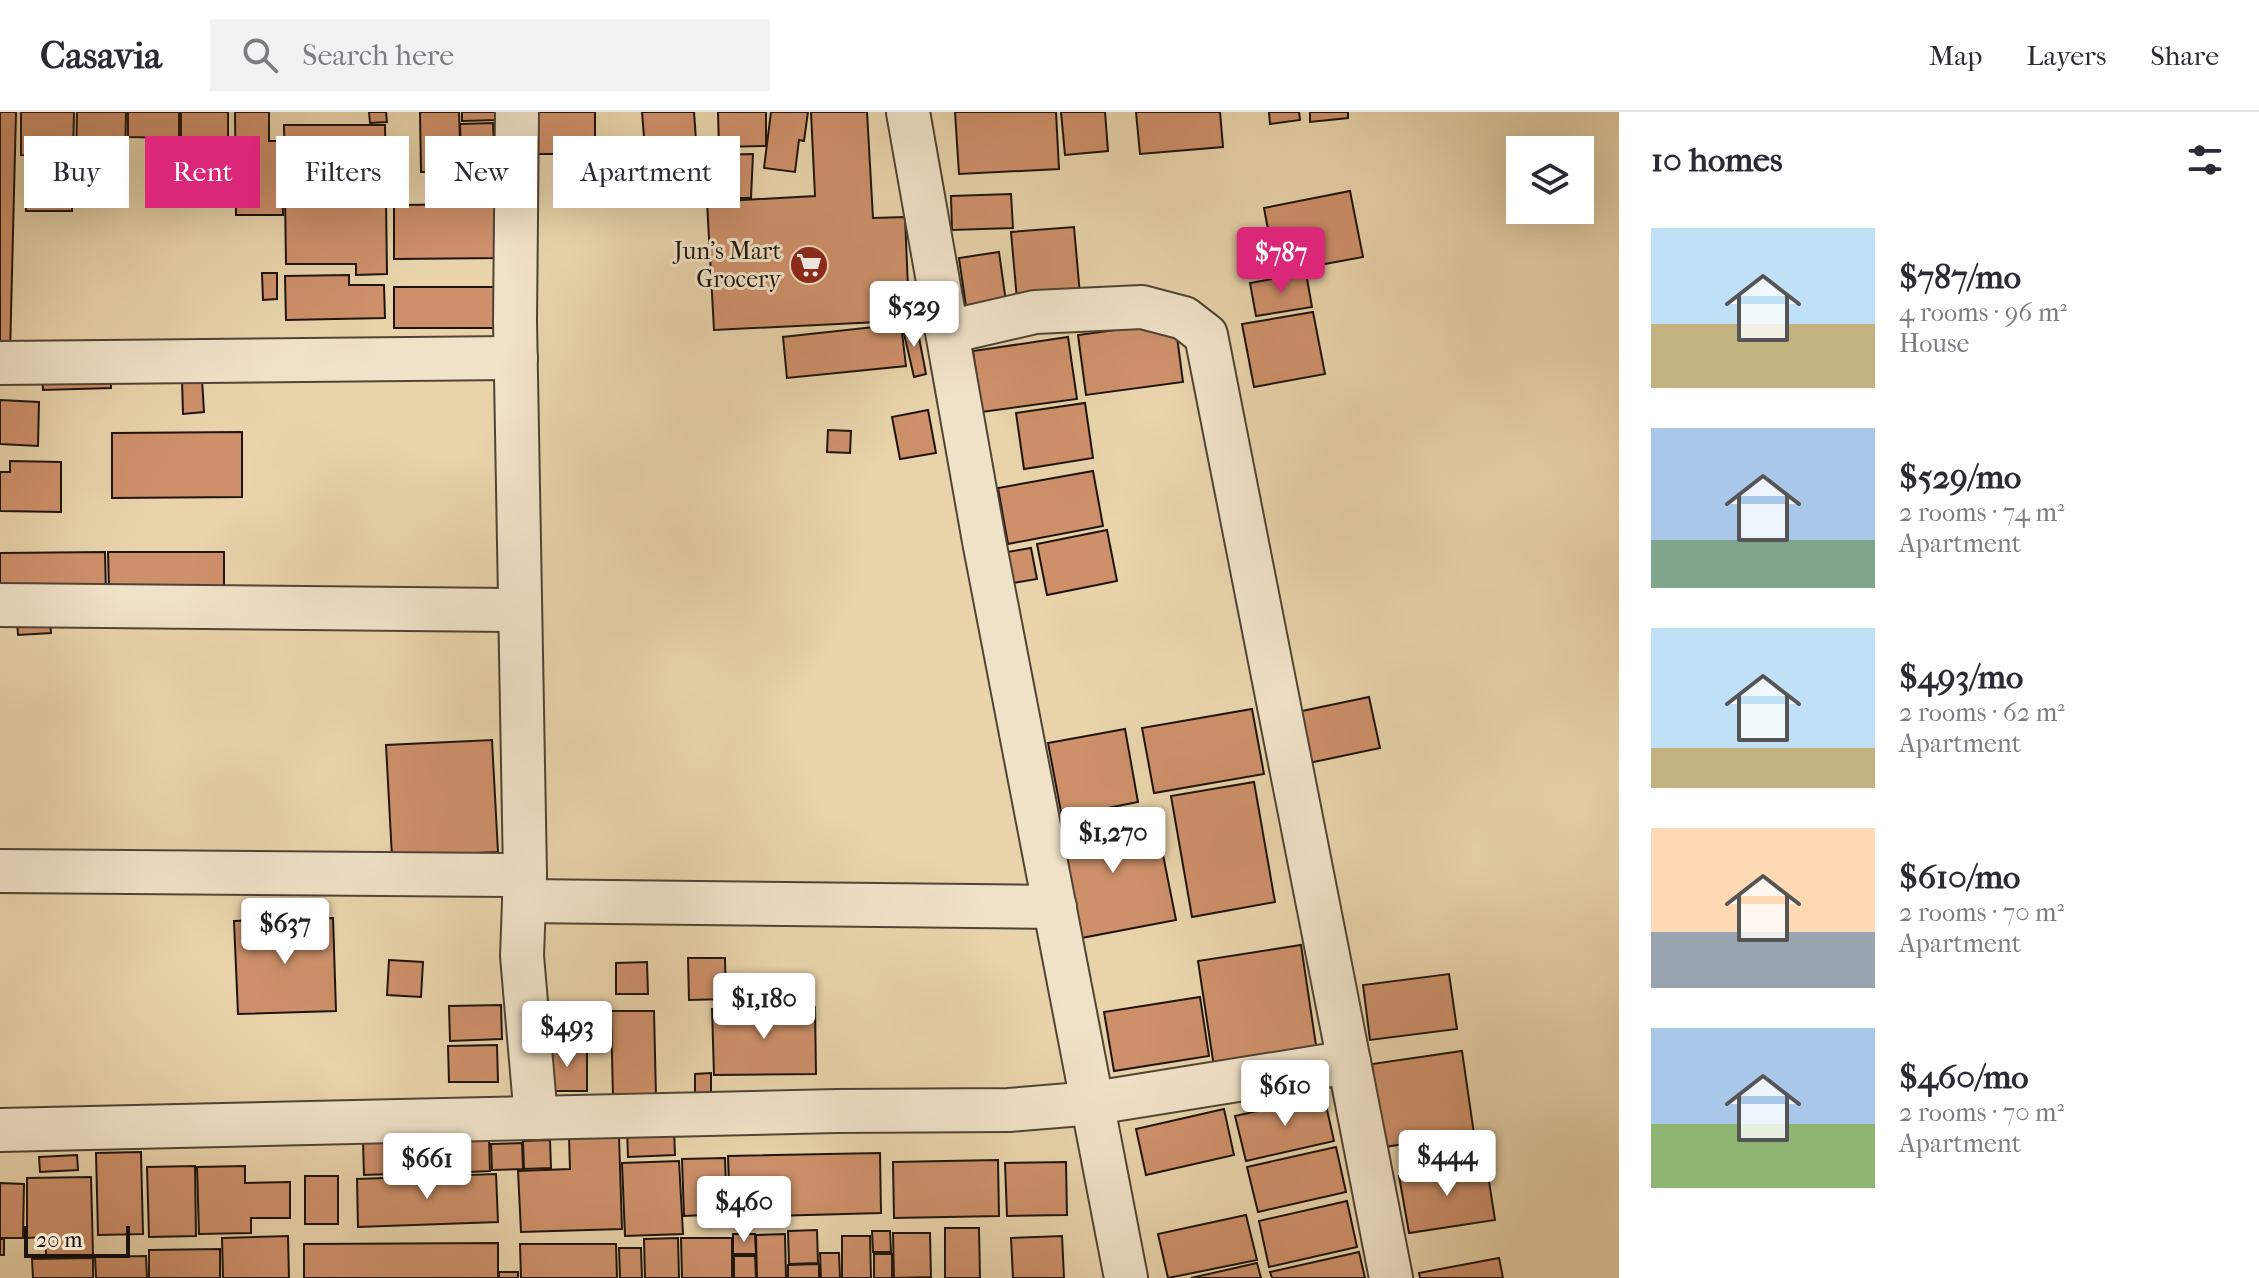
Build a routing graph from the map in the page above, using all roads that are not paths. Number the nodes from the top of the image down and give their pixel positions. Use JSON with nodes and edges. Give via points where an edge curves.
{"nodes":[{"id":1,"x":517,"y":112,"type":"edge"},
{"id":2,"x":908,"y":112,"type":"edge"},
{"id":3,"x":948,"y":332,"type":"junction"},
{"id":4,"x":516,"y":358,"type":"junction"},
{"id":5,"x":0,"y":363,"type":"edge"},
{"id":6,"x":0,"y":605,"type":"edge"},
{"id":7,"x":519,"y":610,"type":"junction"},
{"id":8,"x":0,"y":871,"type":"edge"},
{"id":9,"x":525,"y":888,"type":"junction"},
{"id":10,"x":1055,"y":907,"type":"junction"},
{"id":11,"x":1349,"y":1062,"type":"junction"},
{"id":12,"x":1094,"y":1103,"type":"junction"},
{"id":13,"x":536,"y":1118,"type":"junction"},
{"id":14,"x":0,"y":1130,"type":"edge"},
{"id":15,"x":1126,"y":1278,"type":"edge"},
{"id":16,"x":1391,"y":1278,"type":"edge"}],
"edges":[{"from":1,"to":4,"type":"street"},
{"from":2,"to":3,"type":"street"},
{"from":3,"to":10,"type":"street"},
{"from":3,"to":11,"type":"street","via":[[1035,312],[1142,307],[1184,318],[1206,335]]},
{"from":4,"to":5,"type":"street"},
{"from":4,"to":7,"type":"street"},
{"from":6,"to":7,"type":"street"},
{"from":7,"to":9,"type":"street"},
{"from":8,"to":9,"type":"street"},
{"from":9,"to":10,"type":"street"},
{"from":9,"to":13,"type":"street","via":[[522,956]]},
{"from":10,"to":12,"type":"street"},
{"from":11,"to":12,"type":"street"},
{"from":11,"to":16,"type":"street"},
{"from":12,"to":13,"type":"street","via":[[1009,1110]]},
{"from":12,"to":15,"type":"street"},
{"from":13,"to":14,"type":"street"}]}
